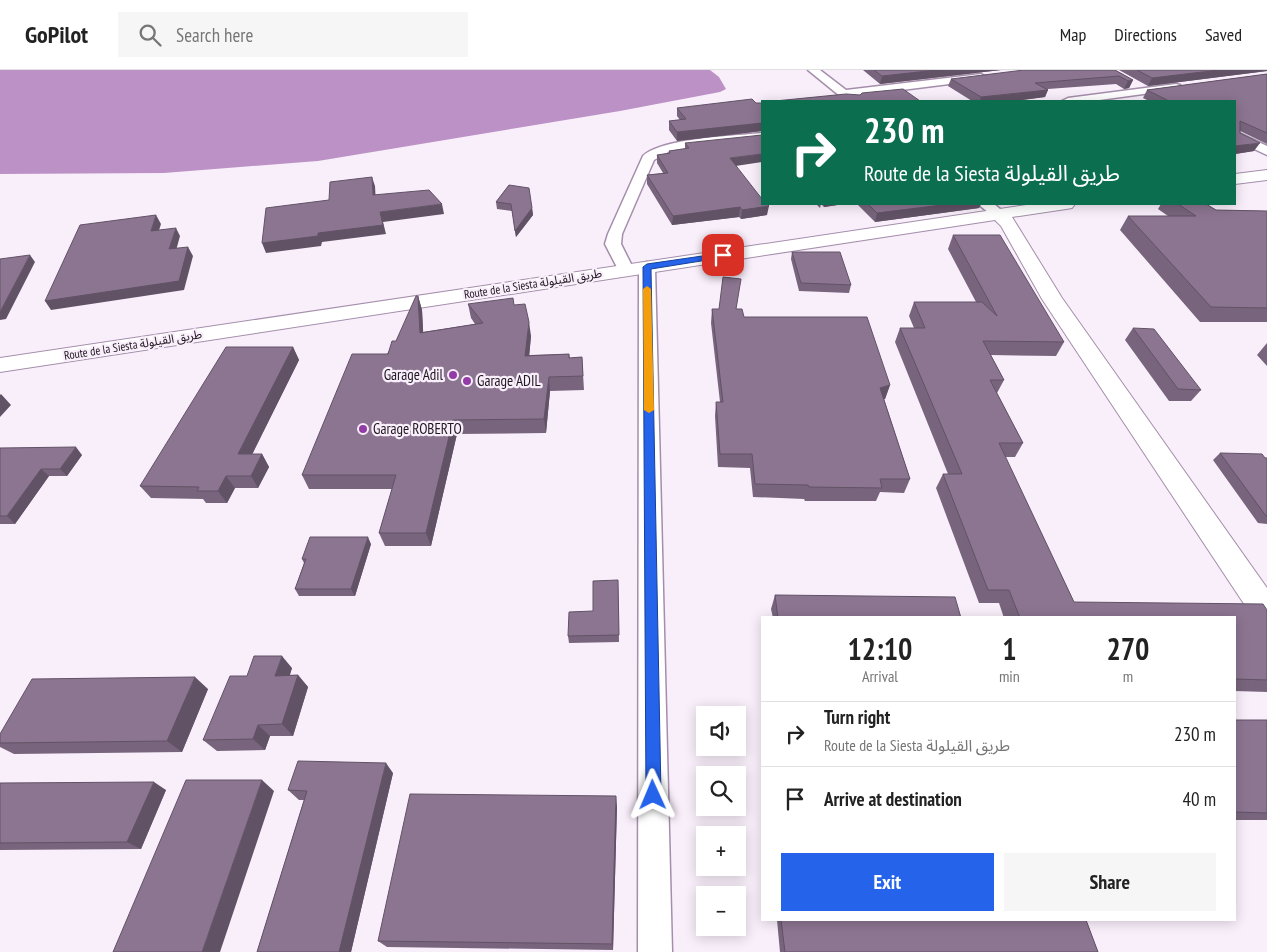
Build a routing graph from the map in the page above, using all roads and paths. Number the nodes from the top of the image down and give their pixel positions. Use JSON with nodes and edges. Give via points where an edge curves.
{"nodes":[{"id":1,"x":813,"y":70,"type":"edge"},
{"id":2,"x":996,"y":75,"type":"edge"},
{"id":3,"x":1130,"y":82,"type":"edge"},
{"id":4,"x":1183,"y":86,"type":"edge"},
{"id":5,"x":1146,"y":91,"type":"junction"},
{"id":6,"x":843,"y":94,"type":"junction"},
{"id":7,"x":852,"y":100,"type":"edge"},
{"id":8,"x":1076,"y":100,"type":"edge"},
{"id":9,"x":1165,"y":100,"type":"edge"},
{"id":10,"x":761,"y":136,"type":"edge"},
{"id":11,"x":1236,"y":136,"type":"edge"},
{"id":12,"x":1267,"y":152,"type":"edge"},
{"id":13,"x":1267,"y":175,"type":"edge"},
{"id":14,"x":1236,"y":179,"type":"edge"},
{"id":15,"x":1051,"y":205,"type":"edge"},
{"id":16,"x":992,"y":209,"type":"edge"},
{"id":17,"x":636,"y":268,"type":"junction"},
{"id":18,"x":0,"y":365,"type":"edge"},
{"id":19,"x":1267,"y":613,"type":"edge"},
{"id":20,"x":655,"y":952,"type":"edge"}],
"edges":[{"from":1,"to":6,"type":"street"},
{"from":2,"to":6,"type":"street"},
{"from":3,"to":5,"type":"street"},
{"from":4,"to":5,"type":"street"},
{"from":5,"to":8,"type":"street"},
{"from":5,"to":9,"type":"street"},
{"from":6,"to":7,"type":"street"},
{"from":10,"to":17,"type":"street","via":[[676,146],[648,159],[613,244]]},
{"from":11,"to":12,"type":"street"},
{"from":13,"to":14,"type":"main road"},
{"from":15,"to":16,"type":"main road","name":"Route de la Siesta طريق القيلولة"},
{"from":16,"to":17,"type":"main road","name":"Route de la Siesta طريق القيلولة"},
{"from":16,"to":19,"type":"main road","via":[[1008,223],[1052,299]]},
{"from":17,"to":18,"type":"main road","name":"Route de la Siesta طريق القيلولة"},
{"from":17,"to":20,"type":"street"}]}
